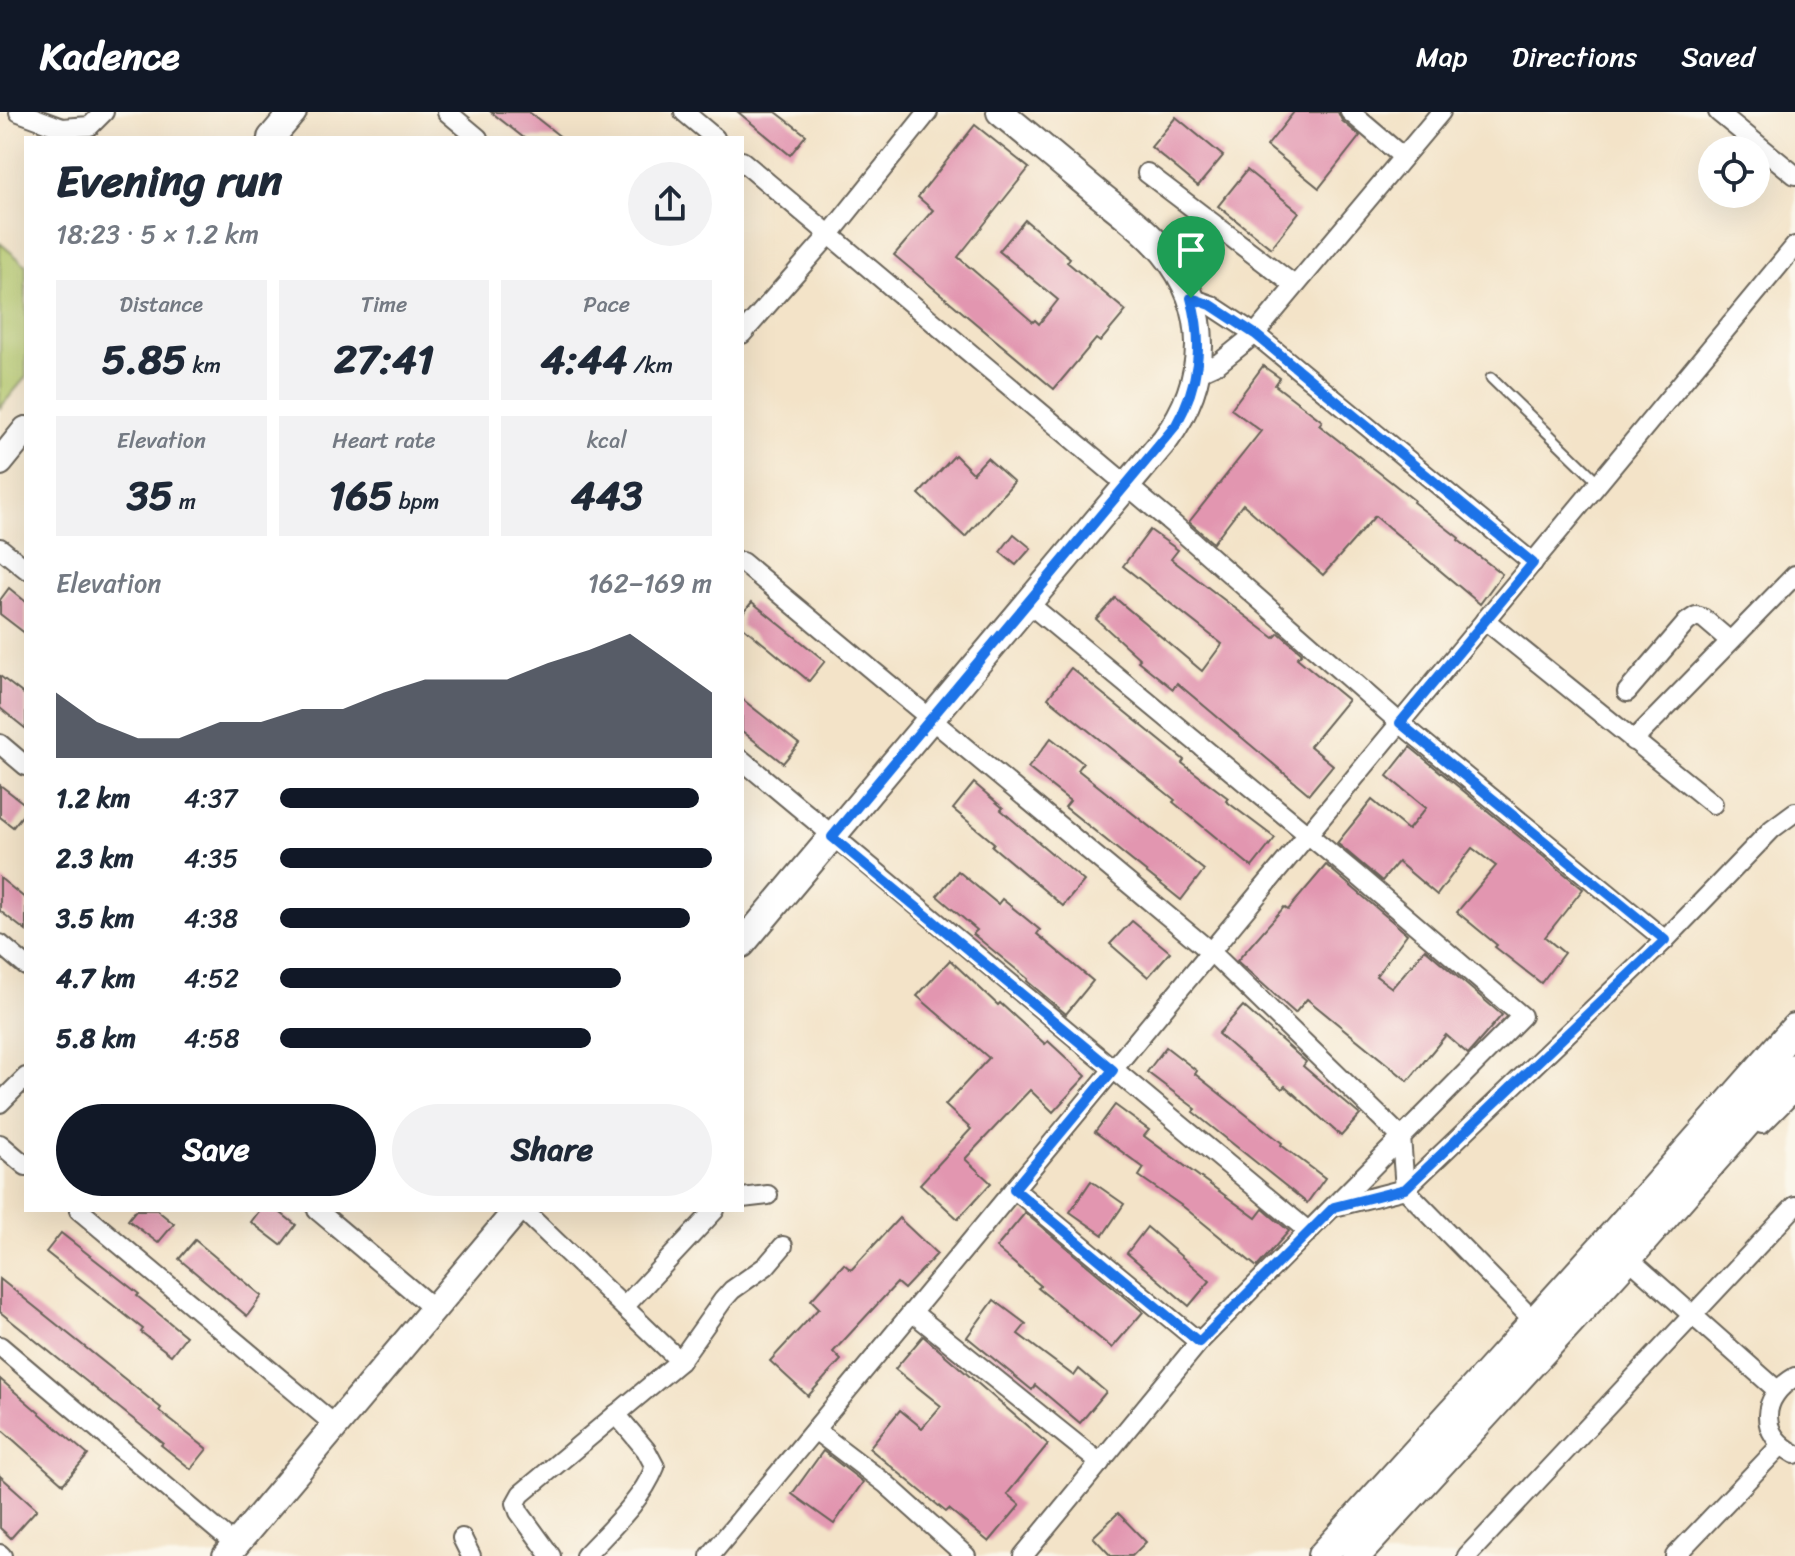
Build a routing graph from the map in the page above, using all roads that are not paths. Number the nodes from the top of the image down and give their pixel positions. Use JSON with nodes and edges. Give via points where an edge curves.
{"nodes":[{"id":1,"x":19,"y":112,"type":"edge"},
{"id":2,"x":104,"y":112,"type":"edge"},
{"id":3,"x":293,"y":112,"type":"edge"},
{"id":4,"x":447,"y":112,"type":"edge"},
{"id":5,"x":684,"y":112,"type":"edge"},
{"id":6,"x":928,"y":112,"type":"edge"},
{"id":7,"x":1000,"y":112,"type":"edge"},
{"id":8,"x":1350,"y":112,"type":"edge"},
{"id":9,"x":1441,"y":112,"type":"edge"},
{"id":10,"x":1718,"y":112,"type":"edge"},
{"id":11,"x":273,"y":136,"type":"edge"},
{"id":12,"x":476,"y":136,"type":"edge"},
{"id":13,"x":713,"y":136,"type":"edge"},
{"id":14,"x":1403,"y":157,"type":"junction"},
{"id":15,"x":744,"y":163,"type":"edge"},
{"id":16,"x":1147,"y":173,"type":"dead end"},
{"id":17,"x":1795,"y":175,"type":"edge"},
{"id":18,"x":830,"y":234,"type":"junction"},
{"id":19,"x":1795,"y":246,"type":"edge"},
{"id":20,"x":1294,"y":285,"type":"junction"},
{"id":21,"x":1191,"y":298,"type":"junction"},
{"id":22,"x":744,"y":332,"type":"edge"},
{"id":23,"x":1255,"y":334,"type":"junction"},
{"id":24,"x":1197,"y":373,"type":"junction"},
{"id":25,"x":1491,"y":378,"type":"dead end"},
{"id":26,"x":24,"y":432,"type":"edge"},
{"id":27,"x":0,"y":462,"type":"edge"},
{"id":28,"x":1599,"y":483,"type":"junction"},
{"id":29,"x":1125,"y":487,"type":"junction"},
{"id":30,"x":0,"y":548,"type":"edge"},
{"id":31,"x":1533,"y":563,"type":"junction"},
{"id":32,"x":744,"y":564,"type":"edge"},
{"id":33,"x":24,"y":567,"type":"edge"},
{"id":34,"x":1795,"y":575,"type":"edge"},
{"id":35,"x":1028,"y":603,"type":"junction"},
{"id":36,"x":1485,"y":620,"type":"junction"},
{"id":37,"x":1730,"y":641,"type":"junction"},
{"id":38,"x":1627,"y":692,"type":"dead end"},
{"id":39,"x":930,"y":721,"type":"junction"},
{"id":40,"x":1400,"y":723,"type":"junction"},
{"id":41,"x":1633,"y":741,"type":"junction"},
{"id":42,"x":0,"y":744,"type":"edge"},
{"id":43,"x":744,"y":762,"type":"edge"},
{"id":44,"x":24,"y":764,"type":"edge"},
{"id":45,"x":1713,"y":804,"type":"dead end"},
{"id":46,"x":1795,"y":812,"type":"edge"},
{"id":47,"x":1307,"y":835,"type":"junction"},
{"id":48,"x":832,"y":837,"type":"junction"},
{"id":49,"x":1665,"y":940,"type":"junction"},
{"id":50,"x":744,"y":942,"type":"edge"},
{"id":51,"x":0,"y":944,"type":"edge"},
{"id":52,"x":1211,"y":952,"type":"junction"},
{"id":53,"x":24,"y":964,"type":"edge"},
{"id":54,"x":1795,"y":1028,"type":"edge"},
{"id":55,"x":1795,"y":1068,"type":"edge"},
{"id":56,"x":1113,"y":1070,"type":"junction"},
{"id":57,"x":24,"y":1079,"type":"edge"},
{"id":58,"x":1795,"y":1091,"type":"edge"},
{"id":59,"x":0,"y":1103,"type":"edge"},
{"id":60,"x":1401,"y":1137,"type":"junction"},
{"id":61,"x":0,"y":1144,"type":"edge"},
{"id":62,"x":24,"y":1164,"type":"edge"},
{"id":63,"x":1014,"y":1189,"type":"junction"},
{"id":64,"x":1405,"y":1189,"type":"junction"},
{"id":65,"x":768,"y":1195,"type":"dead end"},
{"id":66,"x":744,"y":1198,"type":"edge"},
{"id":67,"x":1677,"y":1202,"type":"junction"},
{"id":68,"x":1795,"y":1206,"type":"edge"},
{"id":69,"x":1334,"y":1207,"type":"junction"},
{"id":70,"x":81,"y":1212,"type":"edge"},
{"id":71,"x":319,"y":1212,"type":"edge"},
{"id":72,"x":515,"y":1212,"type":"edge"},
{"id":73,"x":525,"y":1212,"type":"edge"},
{"id":74,"x":713,"y":1212,"type":"edge"},
{"id":75,"x":1309,"y":1232,"type":"junction"},
{"id":76,"x":783,"y":1246,"type":"dead end"},
{"id":77,"x":1628,"y":1258,"type":"junction"},
{"id":78,"x":624,"y":1307,"type":"junction"},
{"id":79,"x":433,"y":1308,"type":"junction"},
{"id":80,"x":912,"y":1312,"type":"junction"},
{"id":81,"x":1692,"y":1315,"type":"junction"},
{"id":82,"x":1535,"y":1322,"type":"junction"},
{"id":83,"x":1199,"y":1342,"type":"junction"},
{"id":84,"x":0,"y":1346,"type":"edge"},
{"id":85,"x":680,"y":1361,"type":"junction"},
{"id":86,"x":1795,"y":1377,"type":"edge"},
{"id":87,"x":1777,"y":1390,"type":"junction"},
{"id":88,"x":616,"y":1414,"type":"junction"},
{"id":89,"x":335,"y":1425,"type":"junction"},
{"id":90,"x":815,"y":1430,"type":"junction"},
{"id":91,"x":1788,"y":1450,"type":"edge"},
{"id":92,"x":1100,"y":1463,"type":"junction"},
{"id":93,"x":462,"y":1538,"type":"dead end"},
{"id":94,"x":230,"y":1550,"type":"edge"},
{"id":95,"x":718,"y":1553,"type":"edge"},
{"id":96,"x":1331,"y":1553,"type":"edge"},
{"id":97,"x":471,"y":1556,"type":"edge"},
{"id":98,"x":551,"y":1556,"type":"edge"},
{"id":99,"x":585,"y":1556,"type":"edge"},
{"id":100,"x":966,"y":1556,"type":"edge"},
{"id":101,"x":1023,"y":1556,"type":"edge"},
{"id":102,"x":1467,"y":1556,"type":"edge"},
{"id":103,"x":1675,"y":1556,"type":"edge"}],
"edges":[{"from":1,"to":2,"type":"street","via":[[62,128],[90,126]]},
{"from":3,"to":11,"type":"main road"},
{"from":4,"to":12,"type":"street"},
{"from":5,"to":13,"type":"street"},
{"from":6,"to":18,"type":"street"},
{"from":7,"to":21,"type":"main road","via":[[1162,249]]},
{"from":8,"to":14,"type":"street"},
{"from":9,"to":14,"type":"street"},
{"from":10,"to":17,"type":"street"},
{"from":14,"to":20,"type":"street"},
{"from":15,"to":18,"type":"street"},
{"from":16,"to":20,"type":"street"},
{"from":18,"to":22,"type":"street"},
{"from":18,"to":29,"type":"street"},
{"from":19,"to":28,"type":"street"},
{"from":20,"to":23,"type":"street"},
{"from":21,"to":23,"type":"street"},
{"from":21,"to":24,"type":"main road","via":[[1199,336]]},
{"from":23,"to":24,"type":"street"},
{"from":23,"to":31,"type":"street"},
{"from":24,"to":29,"type":"main road","via":[[1176,425]]},
{"from":25,"to":28,"type":"lane"},
{"from":26,"to":27,"type":"main road"},
{"from":28,"to":31,"type":"street"},
{"from":29,"to":35,"type":"main road"},
{"from":29,"to":40,"type":"street"},
{"from":30,"to":33,"type":"street"},
{"from":31,"to":36,"type":"street"},
{"from":32,"to":39,"type":"street"},
{"from":34,"to":37,"type":"street"},
{"from":35,"to":39,"type":"main road"},
{"from":35,"to":47,"type":"street"},
{"from":36,"to":40,"type":"street"},
{"from":36,"to":41,"type":"street"},
{"from":37,"to":38,"type":"street","via":[[1696,616]]},
{"from":37,"to":41,"type":"street"},
{"from":39,"to":48,"type":"main road"},
{"from":39,"to":52,"type":"street"},
{"from":40,"to":47,"type":"street"},
{"from":40,"to":49,"type":"street"},
{"from":41,"to":45,"type":"street"},
{"from":42,"to":44,"type":"street"},
{"from":43,"to":48,"type":"street"},
{"from":46,"to":49,"type":"street","via":[[1772,829]]},
{"from":47,"to":52,"type":"street"},
{"from":47,"to":60,"type":"street","via":[[1522,1016]]},
{"from":48,"to":50,"type":"main road"},
{"from":48,"to":56,"type":"street"},
{"from":49,"to":64,"type":"street"},
{"from":51,"to":53,"type":"street"},
{"from":52,"to":56,"type":"street"},
{"from":52,"to":60,"type":"street"},
{"from":54,"to":82,"type":"main road"},
{"from":55,"to":67,"type":"main road"},
{"from":56,"to":63,"type":"street"},
{"from":56,"to":75,"type":"street"},
{"from":57,"to":59,"type":"street"},
{"from":58,"to":67,"type":"street"},
{"from":60,"to":64,"type":"street"},
{"from":60,"to":69,"type":"street"},
{"from":61,"to":62,"type":"street"},
{"from":63,"to":80,"type":"street"},
{"from":63,"to":83,"type":"street"},
{"from":64,"to":69,"type":"street"},
{"from":64,"to":82,"type":"street"},
{"from":65,"to":66,"type":"street"},
{"from":67,"to":77,"type":"main road"},
{"from":68,"to":81,"type":"street"},
{"from":69,"to":75,"type":"street"},
{"from":70,"to":89,"type":"street"},
{"from":71,"to":79,"type":"street"},
{"from":72,"to":79,"type":"main road"},
{"from":73,"to":78,"type":"street"},
{"from":74,"to":78,"type":"street"},
{"from":75,"to":83,"type":"street"},
{"from":76,"to":85,"type":"street","via":[[723,1300]]},
{"from":77,"to":81,"type":"street"},
{"from":77,"to":96,"type":"main road"},
{"from":78,"to":85,"type":"street"},
{"from":79,"to":89,"type":"main road"},
{"from":80,"to":90,"type":"street"},
{"from":80,"to":92,"type":"street"},
{"from":81,"to":87,"type":"street"},
{"from":81,"to":102,"type":"street"},
{"from":82,"to":96,"type":"main road"},
{"from":83,"to":92,"type":"street"},
{"from":84,"to":94,"type":"street"},
{"from":85,"to":88,"type":"street"},
{"from":86,"to":87,"type":"street"},
{"from":87,"to":91,"type":"street","via":[[1768,1421]]},
{"from":88,"to":98,"type":"street","via":[[516,1503]]},
{"from":88,"to":99,"type":"street","via":[[655,1467],[634,1503]]},
{"from":89,"to":94,"type":"main road"},
{"from":90,"to":95,"type":"street"},
{"from":90,"to":100,"type":"street","via":[[886,1484]]},
{"from":91,"to":103,"type":"street"},
{"from":92,"to":101,"type":"street"},
{"from":93,"to":97,"type":"street"}]}
